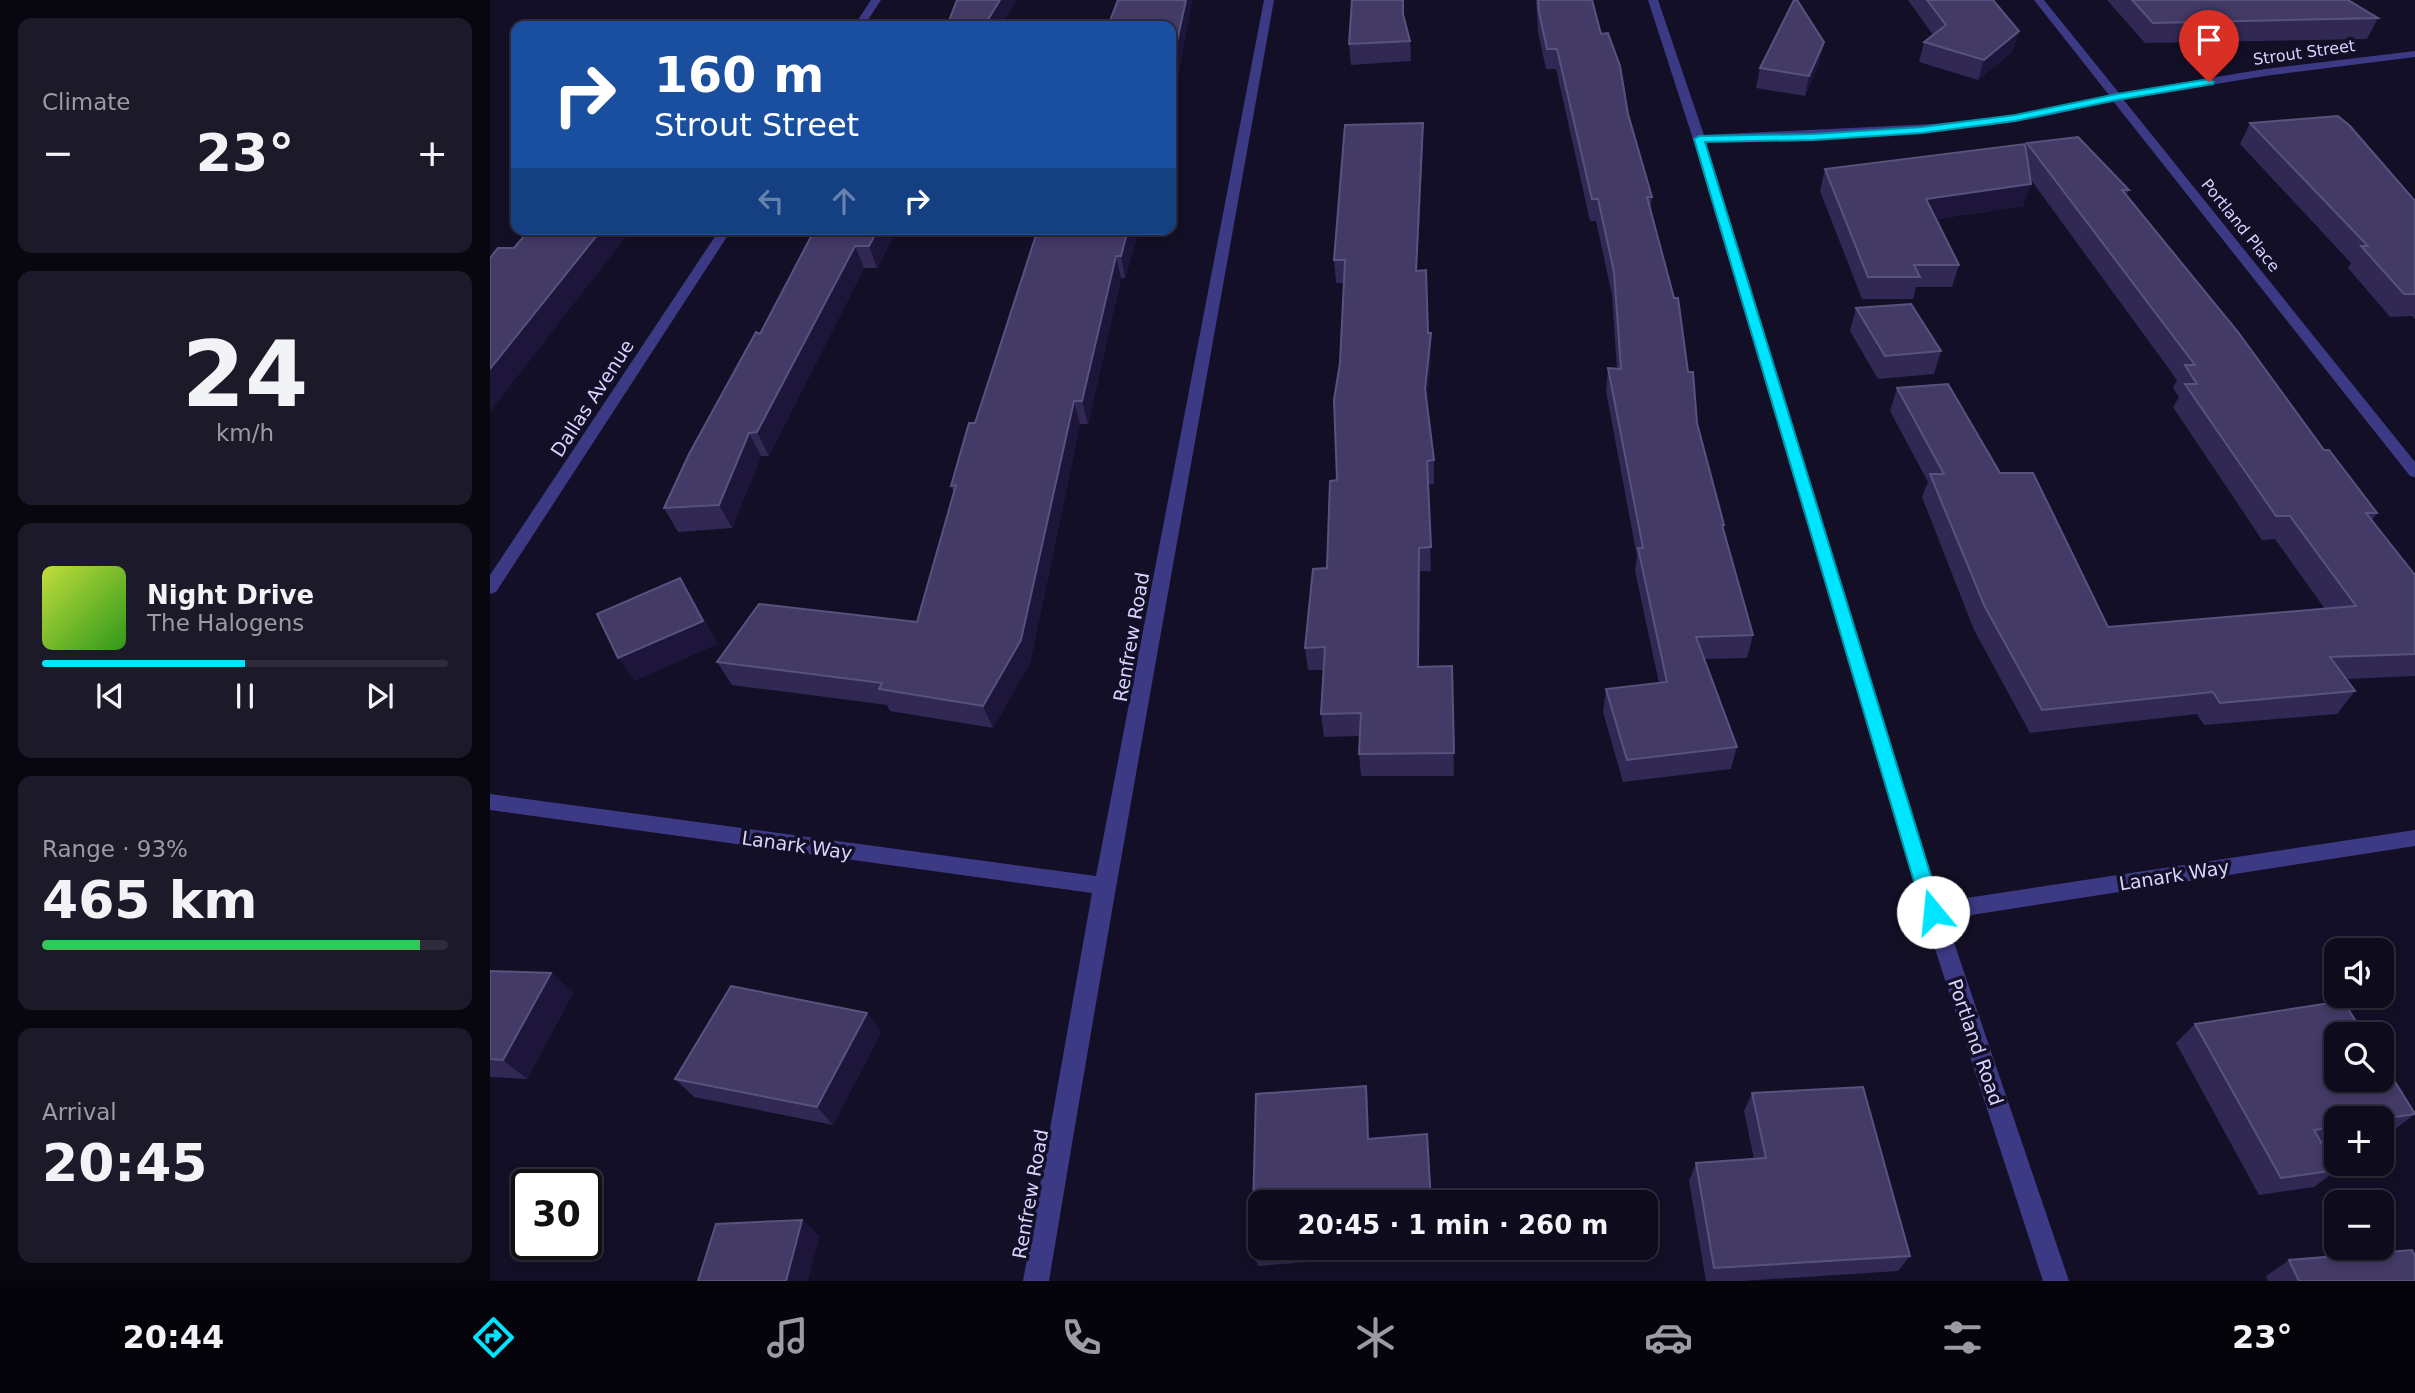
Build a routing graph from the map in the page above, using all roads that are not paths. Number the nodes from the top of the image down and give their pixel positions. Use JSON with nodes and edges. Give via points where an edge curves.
{"nodes":[{"id":1,"x":876,"y":0,"type":"edge"},
{"id":2,"x":1269,"y":0,"type":"edge"},
{"id":3,"x":1653,"y":0,"type":"edge"},
{"id":4,"x":2039,"y":0,"type":"edge"},
{"id":5,"x":862,"y":21,"type":"edge"},
{"id":6,"x":2415,"y":54,"type":"edge"},
{"id":7,"x":2117,"y":97,"type":"junction"},
{"id":8,"x":1699,"y":139,"type":"junction"},
{"id":9,"x":722,"y":235,"type":"edge"},
{"id":10,"x":2415,"y":472,"type":"edge"},
{"id":11,"x":490,"y":588,"type":"edge"},
{"id":12,"x":490,"y":802,"type":"edge"},
{"id":13,"x":2415,"y":838,"type":"edge"},
{"id":14,"x":1104,"y":886,"type":"junction"},
{"id":15,"x":1933,"y":912,"type":"junction"},
{"id":16,"x":1037,"y":1281,"type":"edge"},
{"id":17,"x":2056,"y":1281,"type":"edge"}],
"edges":[{"from":1,"to":5,"type":"street"},
{"from":2,"to":14,"type":"street","name":"Renfrew Road"},
{"from":3,"to":8,"type":"street","name":"Portland Road"},
{"from":4,"to":7,"type":"street","name":"Portland Place"},
{"from":6,"to":7,"type":"street","name":"Strout Street"},
{"from":7,"to":8,"type":"street","name":"Strout Street","via":[[2015,118],[1922,130]]},
{"from":7,"to":10,"type":"street","name":"Portland Place"},
{"from":8,"to":15,"type":"street","name":"Portland Road"},
{"from":9,"to":11,"type":"street","name":"Dallas Avenue"},
{"from":12,"to":14,"type":"street","name":"Lanark Way"},
{"from":13,"to":15,"type":"street","name":"Lanark Way"},
{"from":14,"to":16,"type":"street","name":"Renfrew Road"},
{"from":15,"to":17,"type":"street","name":"Portland Road"}]}
